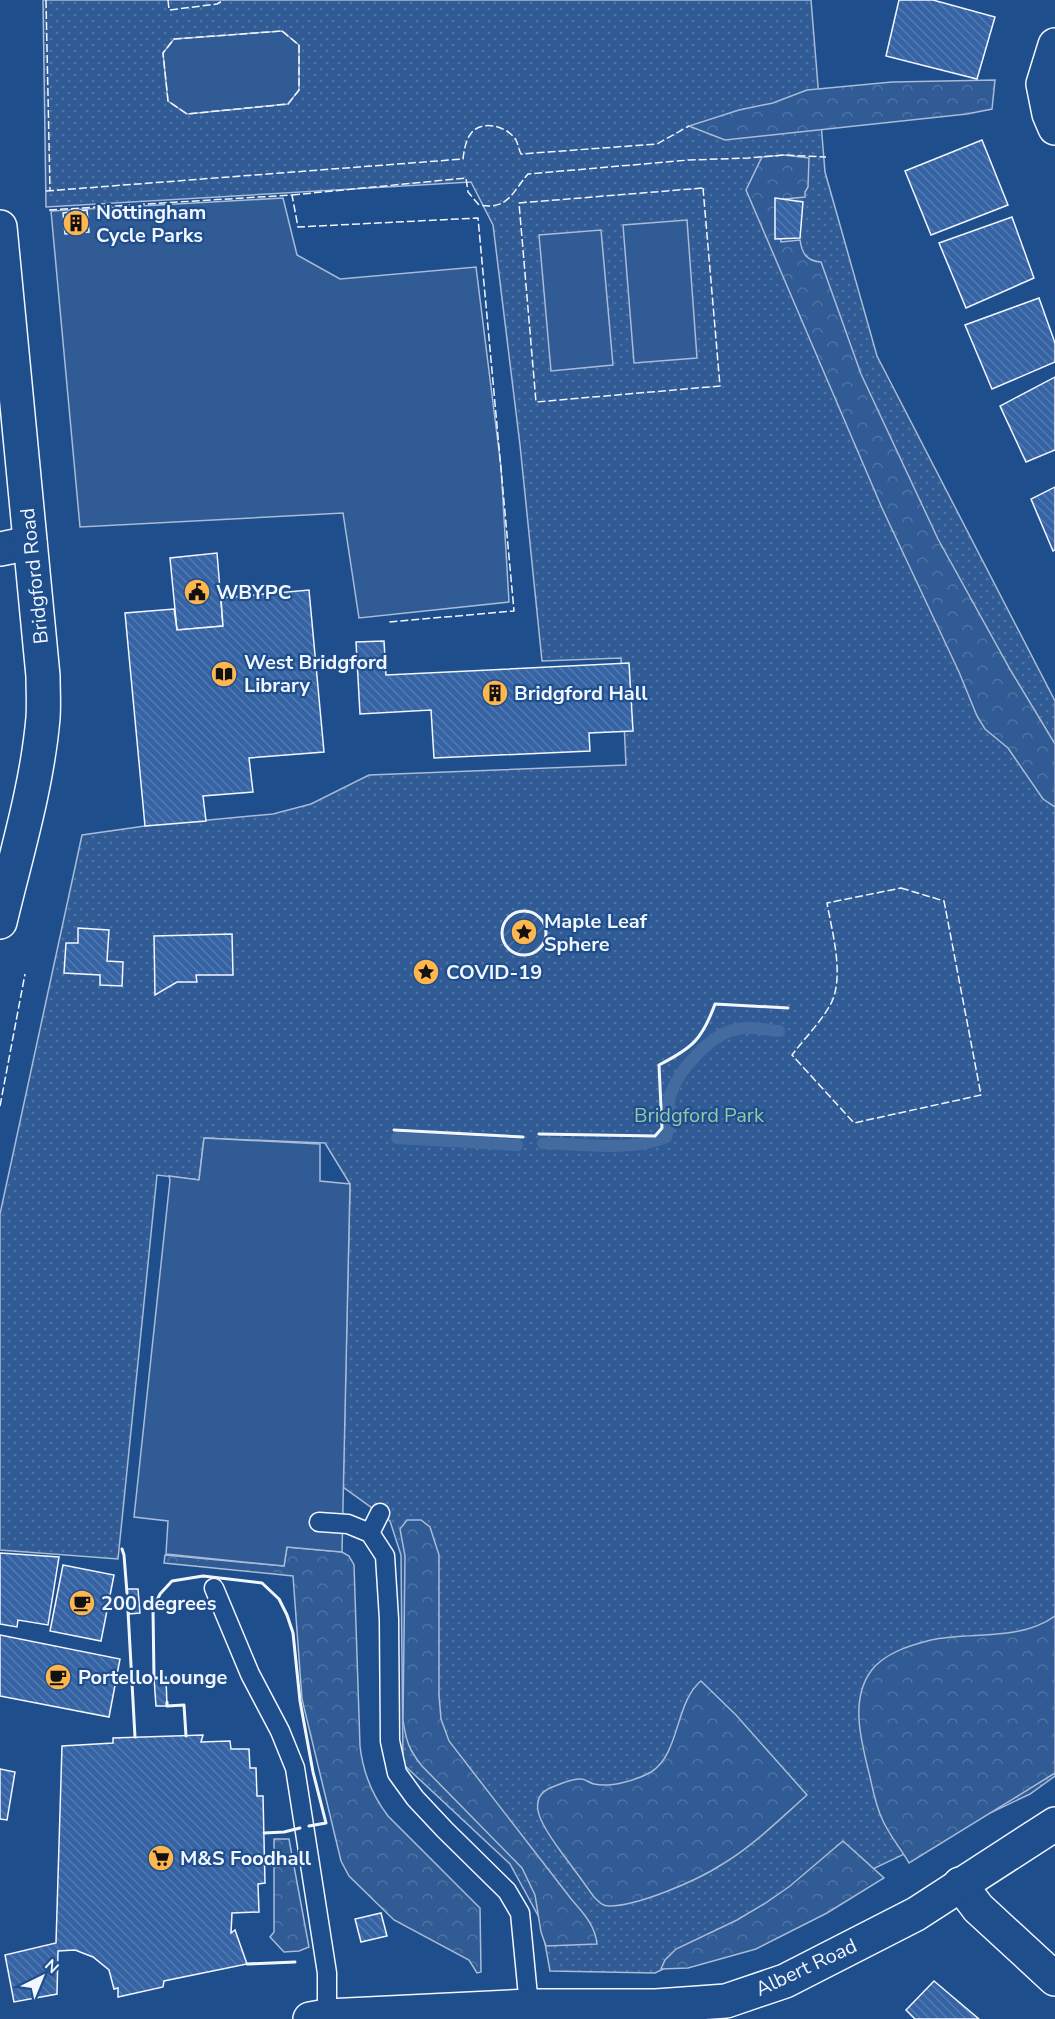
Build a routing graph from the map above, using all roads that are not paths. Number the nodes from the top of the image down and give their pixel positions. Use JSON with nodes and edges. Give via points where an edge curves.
{"nodes":[{"id":1,"x":1055,"y":45,"type":"edge"},
{"id":2,"x":1055,"y":128,"type":"edge"},
{"id":3,"x":0,"y":227,"type":"edge"},
{"id":4,"x":15,"y":546,"type":"edge"},
{"id":5,"x":0,"y":922,"type":"edge"},
{"id":6,"x":380,"y":1514,"type":"dead end"},
{"id":7,"x":319,"y":1522,"type":"dead end"},
{"id":8,"x":370,"y":1533,"type":"junction"},
{"id":9,"x":214,"y":1588,"type":"dead end"},
{"id":10,"x":1055,"y":1824,"type":"edge"},
{"id":11,"x":960,"y":1884,"type":"junction"},
{"id":12,"x":1055,"y":1979,"type":"edge"},
{"id":13,"x":530,"y":2006,"type":"junction"},
{"id":14,"x":318,"y":2017,"type":"edge"},
{"id":15,"x":360,"y":2017,"type":"edge"}],
"edges":[{"from":1,"to":2,"type":"street","via":[[1043,84]]},
{"from":3,"to":4,"type":"street","name":"Bridgford Road"},
{"from":4,"to":5,"type":"street","name":"Bridgford Road","via":[[43,676],[43,718],[26,817]]},
{"from":6,"to":8,"type":"lane"},
{"from":7,"to":8,"type":"lane","via":[[348,1524]]},
{"from":8,"to":13,"type":"lane","via":[[385,1556],[390,1741],[397,1773],[437,1822],[507,1891],[520,1913]]},
{"from":9,"to":14,"type":"lane","via":[[295,1767],[327,1973]]},
{"from":10,"to":11,"type":"street","name":"Albert Road"},
{"from":11,"to":12,"type":"street","via":[[978,1908]]},
{"from":11,"to":13,"type":"street","name":"Albert Road","via":[[916,1914],[784,1981],[726,2001],[656,2006]]},
{"from":13,"to":15,"type":"street","name":"Albert Road"},
{"from":14,"to":15,"type":"street","name":"Albert Road"}]}
